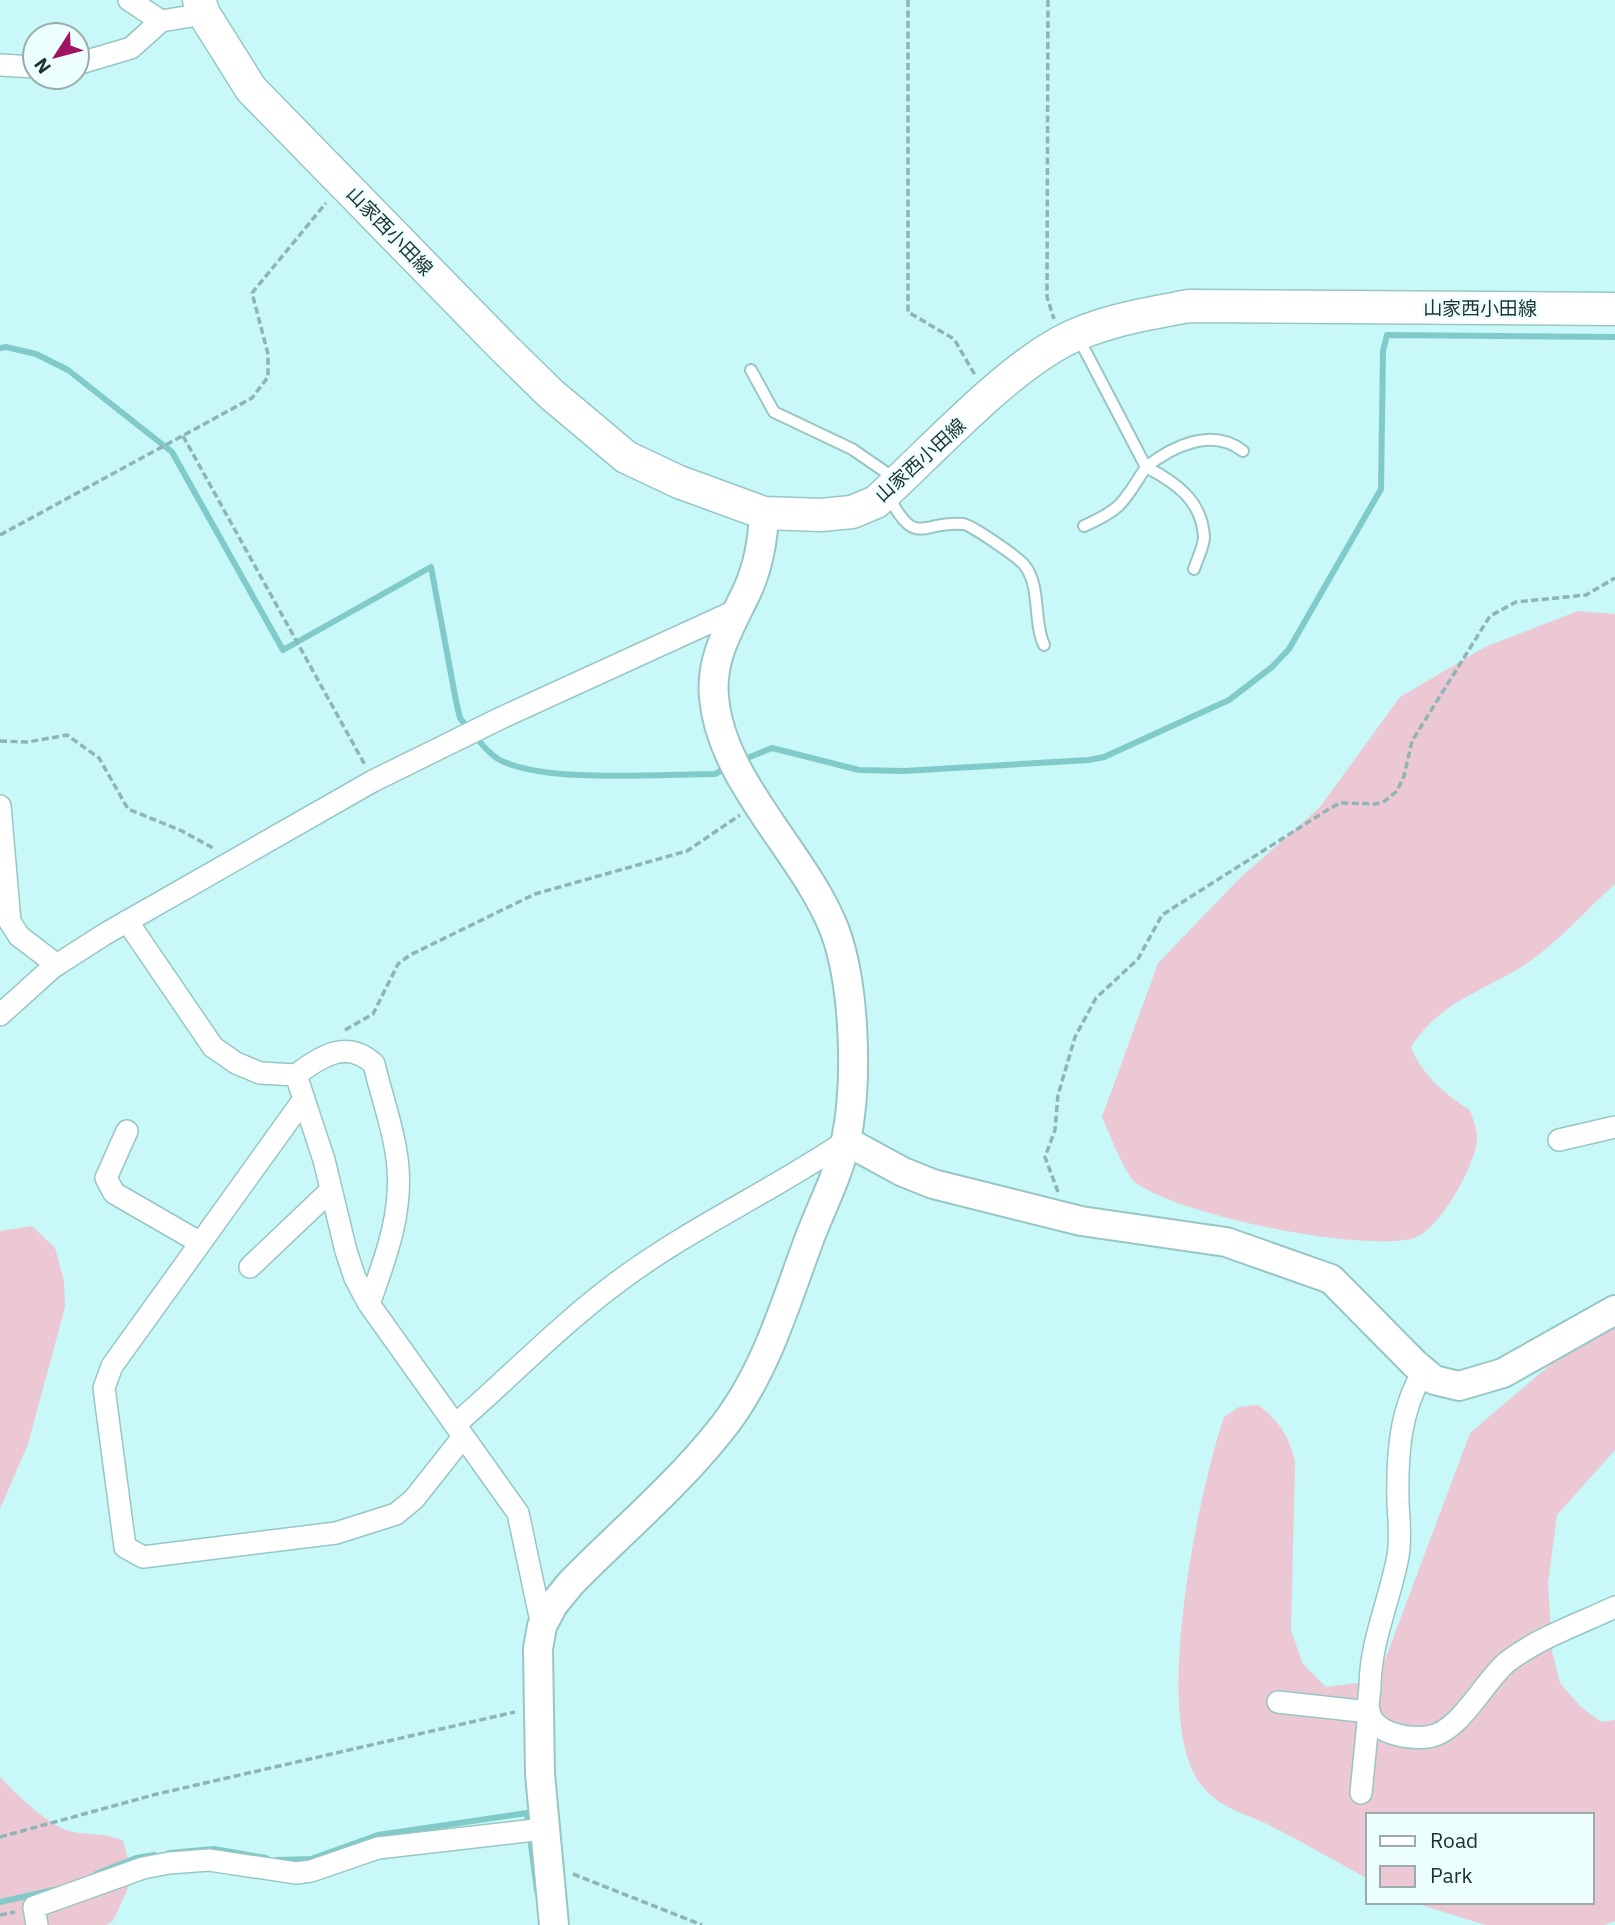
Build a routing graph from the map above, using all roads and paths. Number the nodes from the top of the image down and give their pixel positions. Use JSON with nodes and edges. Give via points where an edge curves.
{"nodes":[{"id":1,"x":129,"y":0,"type":"edge"},
{"id":2,"x":908,"y":0,"type":"edge"},
{"id":3,"x":1048,"y":0,"type":"edge"},
{"id":4,"x":202,"y":7,"type":"edge"},
{"id":5,"x":161,"y":21,"type":"junction"},
{"id":6,"x":91,"y":60,"type":"edge"},
{"id":7,"x":0,"y":65,"type":"edge"},
{"id":8,"x":21,"y":66,"type":"edge"},
{"id":9,"x":343,"y":182,"type":"junction"},
{"id":10,"x":1615,"y":309,"type":"edge"},
{"id":11,"x":1070,"y":339,"type":"junction"},
{"id":12,"x":751,"y":370,"type":"dead end"},
{"id":13,"x":989,"y":397,"type":"junction"},
{"id":14,"x":183,"y":436,"type":"junction"},
{"id":15,"x":1243,"y":451,"type":"dead end"},
{"id":16,"x":1146,"y":467,"type":"junction"},
{"id":17,"x":893,"y":487,"type":"junction"},
{"id":18,"x":764,"y":513,"type":"junction"},
{"id":19,"x":1084,"y":526,"type":"dead end"},
{"id":20,"x":0,"y":535,"type":"edge"},
{"id":21,"x":1194,"y":569,"type":"dead end"},
{"id":22,"x":1615,"y":578,"type":"edge"},
{"id":23,"x":737,"y":610,"type":"junction"},
{"id":24,"x":1044,"y":645,"type":"dead end"},
{"id":25,"x":0,"y":741,"type":"edge"},
{"id":26,"x":373,"y":780,"type":"junction"},
{"id":27,"x":757,"y":800,"type":"junction"},
{"id":28,"x":0,"y":806,"type":"edge"},
{"id":29,"x":226,"y":864,"type":"junction"},
{"id":30,"x":127,"y":921,"type":"junction"},
{"id":31,"x":57,"y":965,"type":"junction"},
{"id":32,"x":0,"y":1015,"type":"edge"},
{"id":33,"x":342,"y":1032,"type":"dead end"},
{"id":34,"x":296,"y":1075,"type":"junction"},
{"id":35,"x":304,"y":1099,"type":"junction"},
{"id":36,"x":1615,"y":1127,"type":"edge"},
{"id":37,"x":127,"y":1131,"type":"dead end"},
{"id":38,"x":1559,"y":1140,"type":"dead end"},
{"id":39,"x":846,"y":1141,"type":"junction"},
{"id":40,"x":331,"y":1190,"type":"junction"},
{"id":41,"x":1067,"y":1217,"type":"junction"},
{"id":42,"x":199,"y":1242,"type":"junction"},
{"id":43,"x":250,"y":1267,"type":"dead end"},
{"id":44,"x":369,"y":1304,"type":"junction"},
{"id":45,"x":1615,"y":1310,"type":"edge"},
{"id":46,"x":1424,"y":1371,"type":"junction"},
{"id":47,"x":459,"y":1431,"type":"junction"},
{"id":48,"x":1615,"y":1607,"type":"edge"},
{"id":49,"x":542,"y":1626,"type":"junction"},
{"id":50,"x":1278,"y":1702,"type":"dead end"},
{"id":51,"x":538,"y":1707,"type":"junction"},
{"id":52,"x":1369,"y":1712,"type":"junction"},
{"id":53,"x":1361,"y":1793,"type":"dead end"},
{"id":54,"x":544,"y":1829,"type":"junction"},
{"id":55,"x":0,"y":1837,"type":"edge"},
{"id":56,"x":548,"y":1864,"type":"junction"},
{"id":57,"x":37,"y":1925,"type":"edge"},
{"id":58,"x":554,"y":1925,"type":"edge"},
{"id":59,"x":702,"y":1925,"type":"edge"}],
"edges":[{"from":1,"to":5,"type":"street"},
{"from":2,"to":13,"type":"path","via":[[908,312],[954,339]]},
{"from":3,"to":11,"type":"path","via":[[1046,297]]},
{"from":4,"to":5,"type":"street"},
{"from":4,"to":9,"type":"main road","name":"山家西小田線","via":[[251,89]]},
{"from":5,"to":6,"type":"street","via":[[131,48]]},
{"from":7,"to":8,"type":"street"},
{"from":9,"to":14,"type":"path","via":[[252,292],[268,354],[268,377],[252,398]]},
{"from":9,"to":18,"type":"main road","name":"山家西小田線","via":[[551,394],[626,457]]},
{"from":10,"to":11,"type":"main road","name":"山家西小田線","via":[[1189,306],[1125,318]]},
{"from":11,"to":13,"type":"main road","name":"山家西小田線","via":[[1028,364]]},
{"from":11,"to":16,"type":"lane"},
{"from":12,"to":17,"type":"lane","via":[[774,412],[852,449]]},
{"from":13,"to":17,"type":"main road","name":"山家西小田線"},
{"from":14,"to":20,"type":"path"},
{"from":14,"to":26,"type":"path"},
{"from":15,"to":16,"type":"lane","via":[[1233,443],[1202,438],[1164,453]]},
{"from":16,"to":19,"type":"lane","via":[[1125,503]]},
{"from":16,"to":21,"type":"lane","via":[[1177,483],[1193,501],[1204,537]]},
{"from":17,"to":18,"type":"main road","name":"山家西小田線","via":[[876,502],[852,512]]},
{"from":17,"to":24,"type":"lane","via":[[900,518],[921,530],[963,524],[1025,564]]},
{"from":18,"to":23,"type":"street","via":[[761,551]]},
{"from":22,"to":41,"type":"path","via":[[1586,595],[1516,603],[1490,616],[1412,741],[1397,791],[1376,804],[1340,803],[1329,808],[1162,915],[1130,969],[1096,998],[1065,1064],[1055,1130],[1045,1157]]},
{"from":23,"to":26,"type":"street"},
{"from":23,"to":27,"type":"street","via":[[718,656],[714,696],[724,737]]},
{"from":25,"to":29,"type":"path","via":[[67,735],[83,743],[99,758],[128,809],[182,831],[214,849]]},
{"from":26,"to":29,"type":"street"},
{"from":27,"to":33,"type":"path","via":[[687,851],[535,894],[410,955],[398,964],[373,1014]]},
{"from":27,"to":39,"type":"street","via":[[822,904],[842,953],[852,1047]]},
{"from":28,"to":31,"type":"street","via":[[10,922],[19,936]]},
{"from":29,"to":30,"type":"street"},
{"from":30,"to":31,"type":"street"},
{"from":30,"to":34,"type":"street","via":[[214,1047],[260,1073]]},
{"from":31,"to":32,"type":"street"},
{"from":34,"to":35,"type":"street"},
{"from":34,"to":44,"type":"street","via":[[343,1050],[365,1056],[374,1064],[394,1138],[398,1193],[389,1249]]},
{"from":35,"to":40,"type":"street"},
{"from":35,"to":42,"type":"street"},
{"from":36,"to":38,"type":"street"},
{"from":37,"to":42,"type":"street","via":[[106,1178],[114,1193]]},
{"from":39,"to":41,"type":"street","via":[[933,1184]]},
{"from":39,"to":47,"type":"street","via":[[619,1281],[561,1328]]},
{"from":39,"to":49,"type":"street","via":[[755,1381],[719,1433],[571,1583]]},
{"from":40,"to":43,"type":"street"},
{"from":40,"to":44,"type":"street","via":[[355,1278]]},
{"from":41,"to":46,"type":"street","via":[[1226,1242],[1331,1279]]},
{"from":42,"to":47,"type":"street","via":[[112,1366],[104,1388],[125,1547],[134,1554],[144,1557],[336,1533],[396,1514],[414,1499]]},
{"from":44,"to":47,"type":"street"},
{"from":45,"to":46,"type":"street","via":[[1503,1373],[1459,1387],[1434,1380]]},
{"from":46,"to":52,"type":"street","via":[[1409,1394],[1397,1465],[1399,1555],[1375,1636]]},
{"from":47,"to":49,"type":"street","via":[[519,1513]]},
{"from":48,"to":52,"type":"street","via":[[1506,1663],[1457,1718],[1429,1737],[1382,1730]]},
{"from":49,"to":51,"type":"street"},
{"from":50,"to":52,"type":"street"},
{"from":51,"to":54,"type":"street"},
{"from":51,"to":55,"type":"path","via":[[157,1794]]},
{"from":52,"to":53,"type":"street"},
{"from":54,"to":56,"type":"street"},
{"from":54,"to":57,"type":"street","via":[[378,1848],[311,1871],[279,1872],[209,1860],[169,1863],[34,1907]]},
{"from":56,"to":58,"type":"street"},
{"from":56,"to":59,"type":"path"}]}
